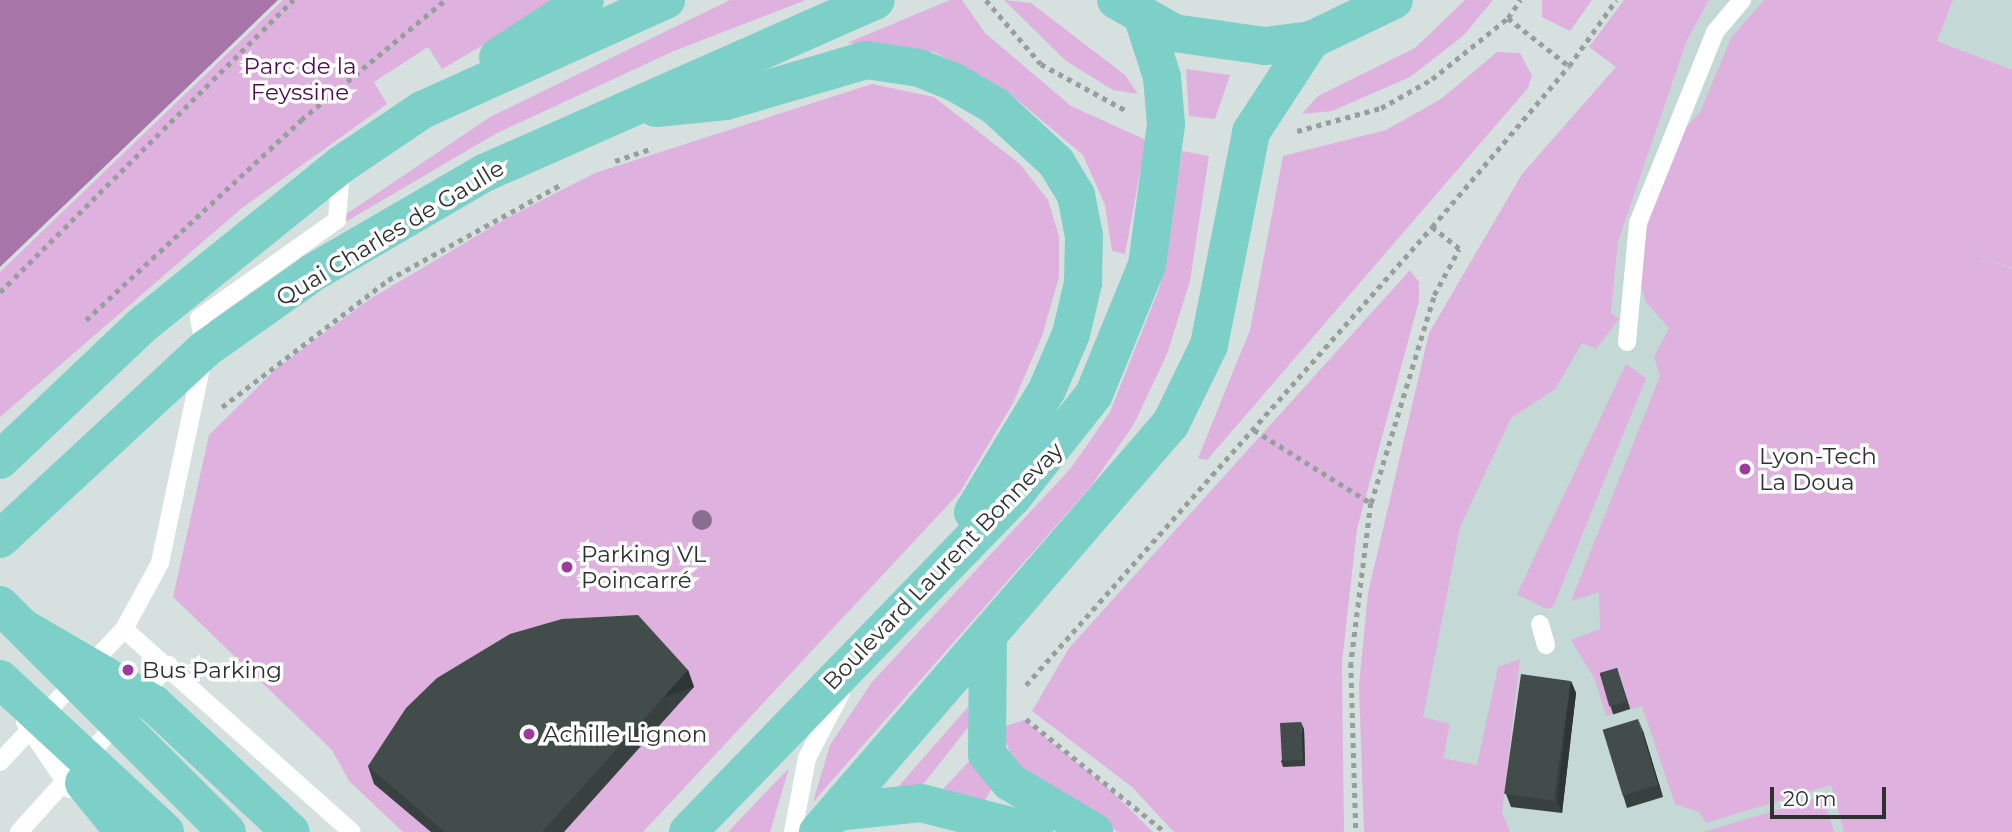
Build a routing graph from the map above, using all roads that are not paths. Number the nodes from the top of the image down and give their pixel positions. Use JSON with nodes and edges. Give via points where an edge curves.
{"nodes":[{"id":1,"x":585,"y":0,"type":"edge"},
{"id":2,"x":666,"y":0,"type":"edge"},
{"id":3,"x":876,"y":0,"type":"edge"},
{"id":4,"x":1394,"y":0,"type":"edge"},
{"id":5,"x":1742,"y":0,"type":"edge"},
{"id":6,"x":1129,"y":9,"type":"edge"},
{"id":7,"x":1311,"y":40,"type":"junction"},
{"id":8,"x":422,"y":110,"type":"junction"},
{"id":9,"x":619,"y":112,"type":"junction"},
{"id":10,"x":342,"y":164,"type":"junction"},
{"id":11,"x":1627,"y":342,"type":"dead end"},
{"id":12,"x":205,"y":349,"type":"junction"},
{"id":13,"x":0,"y":460,"type":"edge"},
{"id":14,"x":0,"y":539,"type":"edge"},
{"id":15,"x":912,"y":597,"type":"junction"},
{"id":16,"x":13,"y":617,"type":"edge"},
{"id":17,"x":1540,"y":624,"type":"dead end"},
{"id":18,"x":124,"y":629,"type":"junction"},
{"id":19,"x":988,"y":638,"type":"junction"},
{"id":20,"x":1546,"y":645,"type":"dead end"},
{"id":21,"x":861,"y":652,"type":"junction"},
{"id":22,"x":169,"y":666,"type":"junction"},
{"id":23,"x":0,"y":682,"type":"edge"},
{"id":24,"x":0,"y":761,"type":"edge"},
{"id":25,"x":827,"y":822,"type":"edge"},
{"id":26,"x":19,"y":832,"type":"edge"},
{"id":27,"x":99,"y":832,"type":"edge"},
{"id":28,"x":124,"y":832,"type":"edge"},
{"id":29,"x":165,"y":832,"type":"edge"},
{"id":30,"x":227,"y":832,"type":"edge"},
{"id":31,"x":291,"y":832,"type":"edge"},
{"id":32,"x":352,"y":832,"type":"edge"},
{"id":33,"x":688,"y":832,"type":"edge"},
{"id":34,"x":793,"y":832,"type":"edge"},
{"id":35,"x":1034,"y":832,"type":"edge"},
{"id":36,"x":1094,"y":832,"type":"edge"}],
"edges":[{"from":1,"to":8,"type":"main road"},
{"from":2,"to":8,"type":"main road"},
{"from":3,"to":9,"type":"main road","name":"Quai Charles de Gaulle"},
{"from":4,"to":7,"type":"main road"},
{"from":5,"to":11,"type":"lane","via":[[1715,32],[1638,223]]},
{"from":6,"to":7,"type":"main road","via":[[1211,42],[1265,46]]},
{"from":6,"to":15,"type":"main road","name":"Boulevard Laurent Bonnevay","via":[[1162,77],[1166,124],[1147,265],[1115,354],[1062,442]]},
{"from":7,"to":19,"type":"main road","via":[[1251,132],[1209,345],[1171,423]]},
{"from":8,"to":10,"type":"main road"},
{"from":9,"to":12,"type":"main road","name":"Quai Charles de Gaulle","via":[[484,173],[314,272]]},
{"from":9,"to":15,"type":"main road","via":[[726,101],[866,60],[919,68],[995,106],[1056,162],[1076,195],[1084,236],[1083,283],[1071,334],[994,483]]},
{"from":10,"to":12,"type":"lane","via":[[337,220],[199,318]]},
{"from":10,"to":13,"type":"main road","via":[[141,326]]},
{"from":12,"to":14,"type":"main road","name":"Quai Charles de Gaulle"},
{"from":12,"to":18,"type":"lane","via":[[183,434],[160,563]]},
{"from":15,"to":21,"type":"main road","name":"Boulevard Laurent Bonnevay"},
{"from":16,"to":30,"type":"main road"},
{"from":16,"to":31,"type":"main road","via":[[154,704]]},
{"from":17,"to":20,"type":"lane"},
{"from":18,"to":22,"type":"lane"},
{"from":18,"to":24,"type":"lane"},
{"from":19,"to":25,"type":"main road"},
{"from":19,"to":36,"type":"main road","via":[[987,754],[1010,782]]},
{"from":21,"to":33,"type":"main road","name":"Boulevard Laurent Bonnevay"},
{"from":21,"to":34,"type":"lane","via":[[807,758]]},
{"from":22,"to":26,"type":"lane"},
{"from":22,"to":32,"type":"lane"},
{"from":23,"to":27,"type":"lane"},
{"from":23,"to":28,"type":"main road"},
{"from":23,"to":29,"type":"main road"},
{"from":25,"to":35,"type":"main road","via":[[921,803]]}]}
